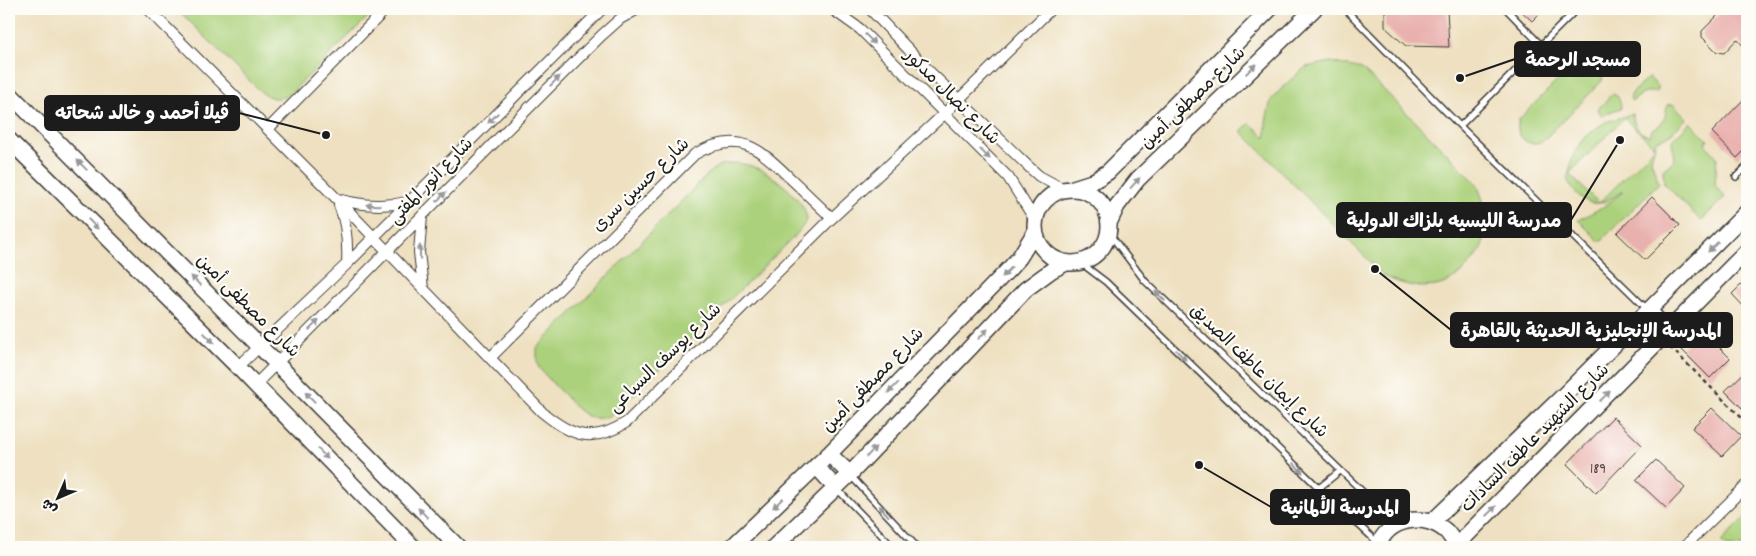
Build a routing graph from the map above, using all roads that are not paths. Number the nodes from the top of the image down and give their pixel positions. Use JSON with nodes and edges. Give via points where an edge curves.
{"nodes":[{"id":1,"x":148,"y":9,"type":"edge"},
{"id":2,"x":386,"y":9,"type":"edge"},
{"id":3,"x":602,"y":9,"type":"edge"},
{"id":4,"x":638,"y":9,"type":"edge"},
{"id":5,"x":832,"y":9,"type":"edge"},
{"id":6,"x":870,"y":9,"type":"edge"},
{"id":7,"x":1051,"y":9,"type":"edge"},
{"id":8,"x":1270,"y":9,"type":"edge"},
{"id":9,"x":1314,"y":9,"type":"edge"},
{"id":10,"x":1345,"y":9,"type":"edge"},
{"id":11,"x":1506,"y":9,"type":"edge"},
{"id":12,"x":1578,"y":9,"type":"edge"},
{"id":13,"x":1541,"y":45,"type":"junction"},
{"id":14,"x":9,"y":93,"type":"edge"},
{"id":15,"x":958,"y":99,"type":"junction"},
{"id":16,"x":944,"y":114,"type":"junction"},
{"id":17,"x":1460,"y":126,"type":"junction"},
{"id":18,"x":268,"y":129,"type":"junction"},
{"id":19,"x":9,"y":140,"type":"edge"},
{"id":20,"x":1746,"y":170,"type":"edge"},
{"id":21,"x":1736,"y":177,"type":"dead end"},
{"id":22,"x":1068,"y":190,"type":"junction"},
{"id":23,"x":337,"y":199,"type":"junction"},
{"id":24,"x":409,"y":202,"type":"junction"},
{"id":25,"x":1747,"y":212,"type":"edge"},
{"id":26,"x":422,"y":216,"type":"junction"},
{"id":27,"x":832,"y":218,"type":"junction"},
{"id":28,"x":1035,"y":226,"type":"junction"},
{"id":29,"x":1109,"y":228,"type":"junction"},
{"id":30,"x":374,"y":237,"type":"junction"},
{"id":31,"x":388,"y":251,"type":"junction"},
{"id":32,"x":1747,"y":251,"type":"edge"},
{"id":33,"x":1073,"y":263,"type":"junction"},
{"id":34,"x":347,"y":264,"type":"junction"},
{"id":35,"x":423,"y":288,"type":"junction"},
{"id":36,"x":1649,"y":311,"type":"junction"},
{"id":37,"x":1665,"y":335,"type":"junction"},
{"id":38,"x":259,"y":346,"type":"junction"},
{"id":39,"x":490,"y":358,"type":"junction"},
{"id":40,"x":276,"y":364,"type":"junction"},
{"id":41,"x":238,"y":367,"type":"junction"},
{"id":42,"x":255,"y":385,"type":"junction"},
{"id":43,"x":829,"y":454,"type":"junction"},
{"id":44,"x":816,"y":466,"type":"junction"},
{"id":45,"x":1340,"y":472,"type":"junction"},
{"id":46,"x":850,"y":474,"type":"junction"},
{"id":47,"x":1747,"y":485,"type":"edge"},
{"id":48,"x":836,"y":488,"type":"junction"},
{"id":49,"x":1319,"y":488,"type":"junction"},
{"id":50,"x":1432,"y":522,"type":"junction"},
{"id":51,"x":1396,"y":525,"type":"junction"},
{"id":52,"x":1378,"y":545,"type":"edge"},
{"id":53,"x":413,"y":547,"type":"edge"},
{"id":54,"x":458,"y":547,"type":"edge"},
{"id":55,"x":732,"y":547,"type":"edge"},
{"id":56,"x":774,"y":547,"type":"edge"},
{"id":57,"x":893,"y":547,"type":"edge"},
{"id":58,"x":917,"y":547,"type":"edge"},
{"id":59,"x":1457,"y":547,"type":"edge"},
{"id":60,"x":1684,"y":547,"type":"edge"}],
"edges":[{"from":1,"to":18,"type":"street","name":"شارع يوسف السباعى"},
{"from":2,"to":18,"type":"street"},
{"from":3,"to":24,"type":"street","name":"شارع انور المفتى","one_way":true},
{"from":26,"to":4,"type":"street","name":"شارع انور المفتى","one_way":true,"via":[[602,35]]},
{"from":5,"to":16,"type":"street","name":"شارع نصال مدكور","one_way":true,"via":[[860,28]]},
{"from":6,"to":15,"type":"street","name":"شارع نصال مدكور"},
{"from":7,"to":15,"type":"street","name":"شارع يوسف السباعى"},
{"from":8,"to":22,"type":"street","name":"شارع مصطفى أمين","via":[[1108,172],[1092,182]]},
{"from":29,"to":9,"type":"street","name":"شارع مصطفى أمين","one_way":true,"via":[[1117,206],[1138,179]]},
{"from":10,"to":17,"type":"lane"},
{"from":11,"to":13,"type":"lane"},
{"from":12,"to":13,"type":"lane"},
{"from":13,"to":17,"type":"lane"},
{"from":38,"to":14,"type":"street","name":"شارع مصطفى أمين","one_way":true},
{"from":15,"to":16,"type":"street","name":"شارع يوسف السباعى"},
{"from":15,"to":22,"type":"street","name":"شارع نصال مدكور","via":[[1029,168]]},
{"from":16,"to":27,"type":"street","name":"شارع يوسف السباعى"},
{"from":16,"to":28,"type":"street","name":"شارع نصال مدكور","one_way":true,"via":[[1008,177]]},
{"from":17,"to":36,"type":"lane"},
{"from":18,"to":23,"type":"street","name":"شارع يوسف السباعى"},
{"from":19,"to":41,"type":"street","one_way":true},
{"from":20,"to":21,"type":"lane"},
{"from":22,"to":28,"type":"street","via":[[1045,200]]},
{"from":22,"to":29,"type":"street","via":[[1084,191],[1096,198],[1105,210]]},
{"from":24,"to":23,"type":"street","one_way":true,"via":[[372,206]]},
{"from":23,"to":30,"type":"street","name":"شارع يوسف السباعى"},
{"from":23,"to":34,"type":"street","via":[[347,231]]},
{"from":24,"to":30,"type":"street","name":"شارع انور المفتى"},
{"from":25,"to":36,"type":"street","name":"شارع الشهيد عاطف السادات","one_way":true},
{"from":26,"to":31,"type":"street","name":"شارع انور المفتى"},
{"from":35,"to":26,"type":"street","one_way":true,"via":[[419,252]]},
{"from":27,"to":39,"type":"street","name":"شارع حسين سرى","via":[[755,147],[737,143],[710,146],[688,160]]},
{"from":27,"to":39,"type":"street","name":"شارع يوسف السباعى","via":[[627,422],[612,431],[595,435],[575,433],[559,426]]},
{"from":28,"to":33,"type":"street","via":[[1041,247],[1052,258]]},
{"from":28,"to":43,"type":"street","name":"شارع مصطفى أمين","one_way":true,"via":[[1019,258],[1010,268]]},
{"from":29,"to":33,"type":"street","via":[[1104,246],[1094,257]]},
{"from":45,"to":29,"type":"lane","name":"شارع إيمان عاطف الصديق","one_way":true,"via":[[1145,281]]},
{"from":30,"to":31,"type":"street","name":"شارع يوسف السباعى"},
{"from":30,"to":34,"type":"street","name":"شارع انور المفتى"},
{"from":31,"to":35,"type":"street","name":"شارع يوسف السباعى"},
{"from":40,"to":31,"type":"street","name":"شارع انور المفتى","one_way":true},
{"from":32,"to":37,"type":"street","name":"شارع الشهيد عاطف السادات"},
{"from":46,"to":33,"type":"street","one_way":true,"via":[[1026,289],[1052,270]]},
{"from":33,"to":49,"type":"lane","one_way":true,"via":[[1106,282]]},
{"from":34,"to":38,"type":"street","name":"شارع انور المفتى"},
{"from":35,"to":39,"type":"street","name":"شارع يوسف السباعى"},
{"from":36,"to":37,"type":"street"},
{"from":36,"to":50,"type":"street","name":"شارع الشهيد عاطف السادات"},
{"from":59,"to":37,"type":"street","name":"شارع الشهيد عاطف السادات","one_way":true},
{"from":38,"to":40,"type":"street","name":"شارع مصطفى أمين"},
{"from":38,"to":41,"type":"street","name":"شارع انور المفتى"},
{"from":40,"to":42,"type":"street","name":"شارع انور المفتى"},
{"from":54,"to":40,"type":"street","name":"شارع مصطفى أمين","one_way":true},
{"from":41,"to":42,"type":"street"},
{"from":42,"to":53,"type":"street","one_way":true},
{"from":43,"to":44,"type":"street","name":"شارع مصطفى أمين"},
{"from":43,"to":46,"type":"street"},
{"from":44,"to":48,"type":"street"},
{"from":44,"to":55,"type":"street","name":"شارع مصطفى أمين","one_way":true},
{"from":45,"to":49,"type":"lane"},
{"from":45,"to":51,"type":"lane","name":"شارع إيمان عاطف الصديق"},
{"from":46,"to":48,"type":"street"},
{"from":58,"to":46,"type":"lane","one_way":true},
{"from":47,"to":60,"type":"street"},
{"from":48,"to":56,"type":"street"},
{"from":48,"to":57,"type":"lane"},
{"from":49,"to":52,"type":"lane"},
{"from":50,"to":51,"type":"street","via":[[1420,519]]},
{"from":50,"to":59,"type":"street","via":[[1447,531]]},
{"from":51,"to":52,"type":"street"}]}
